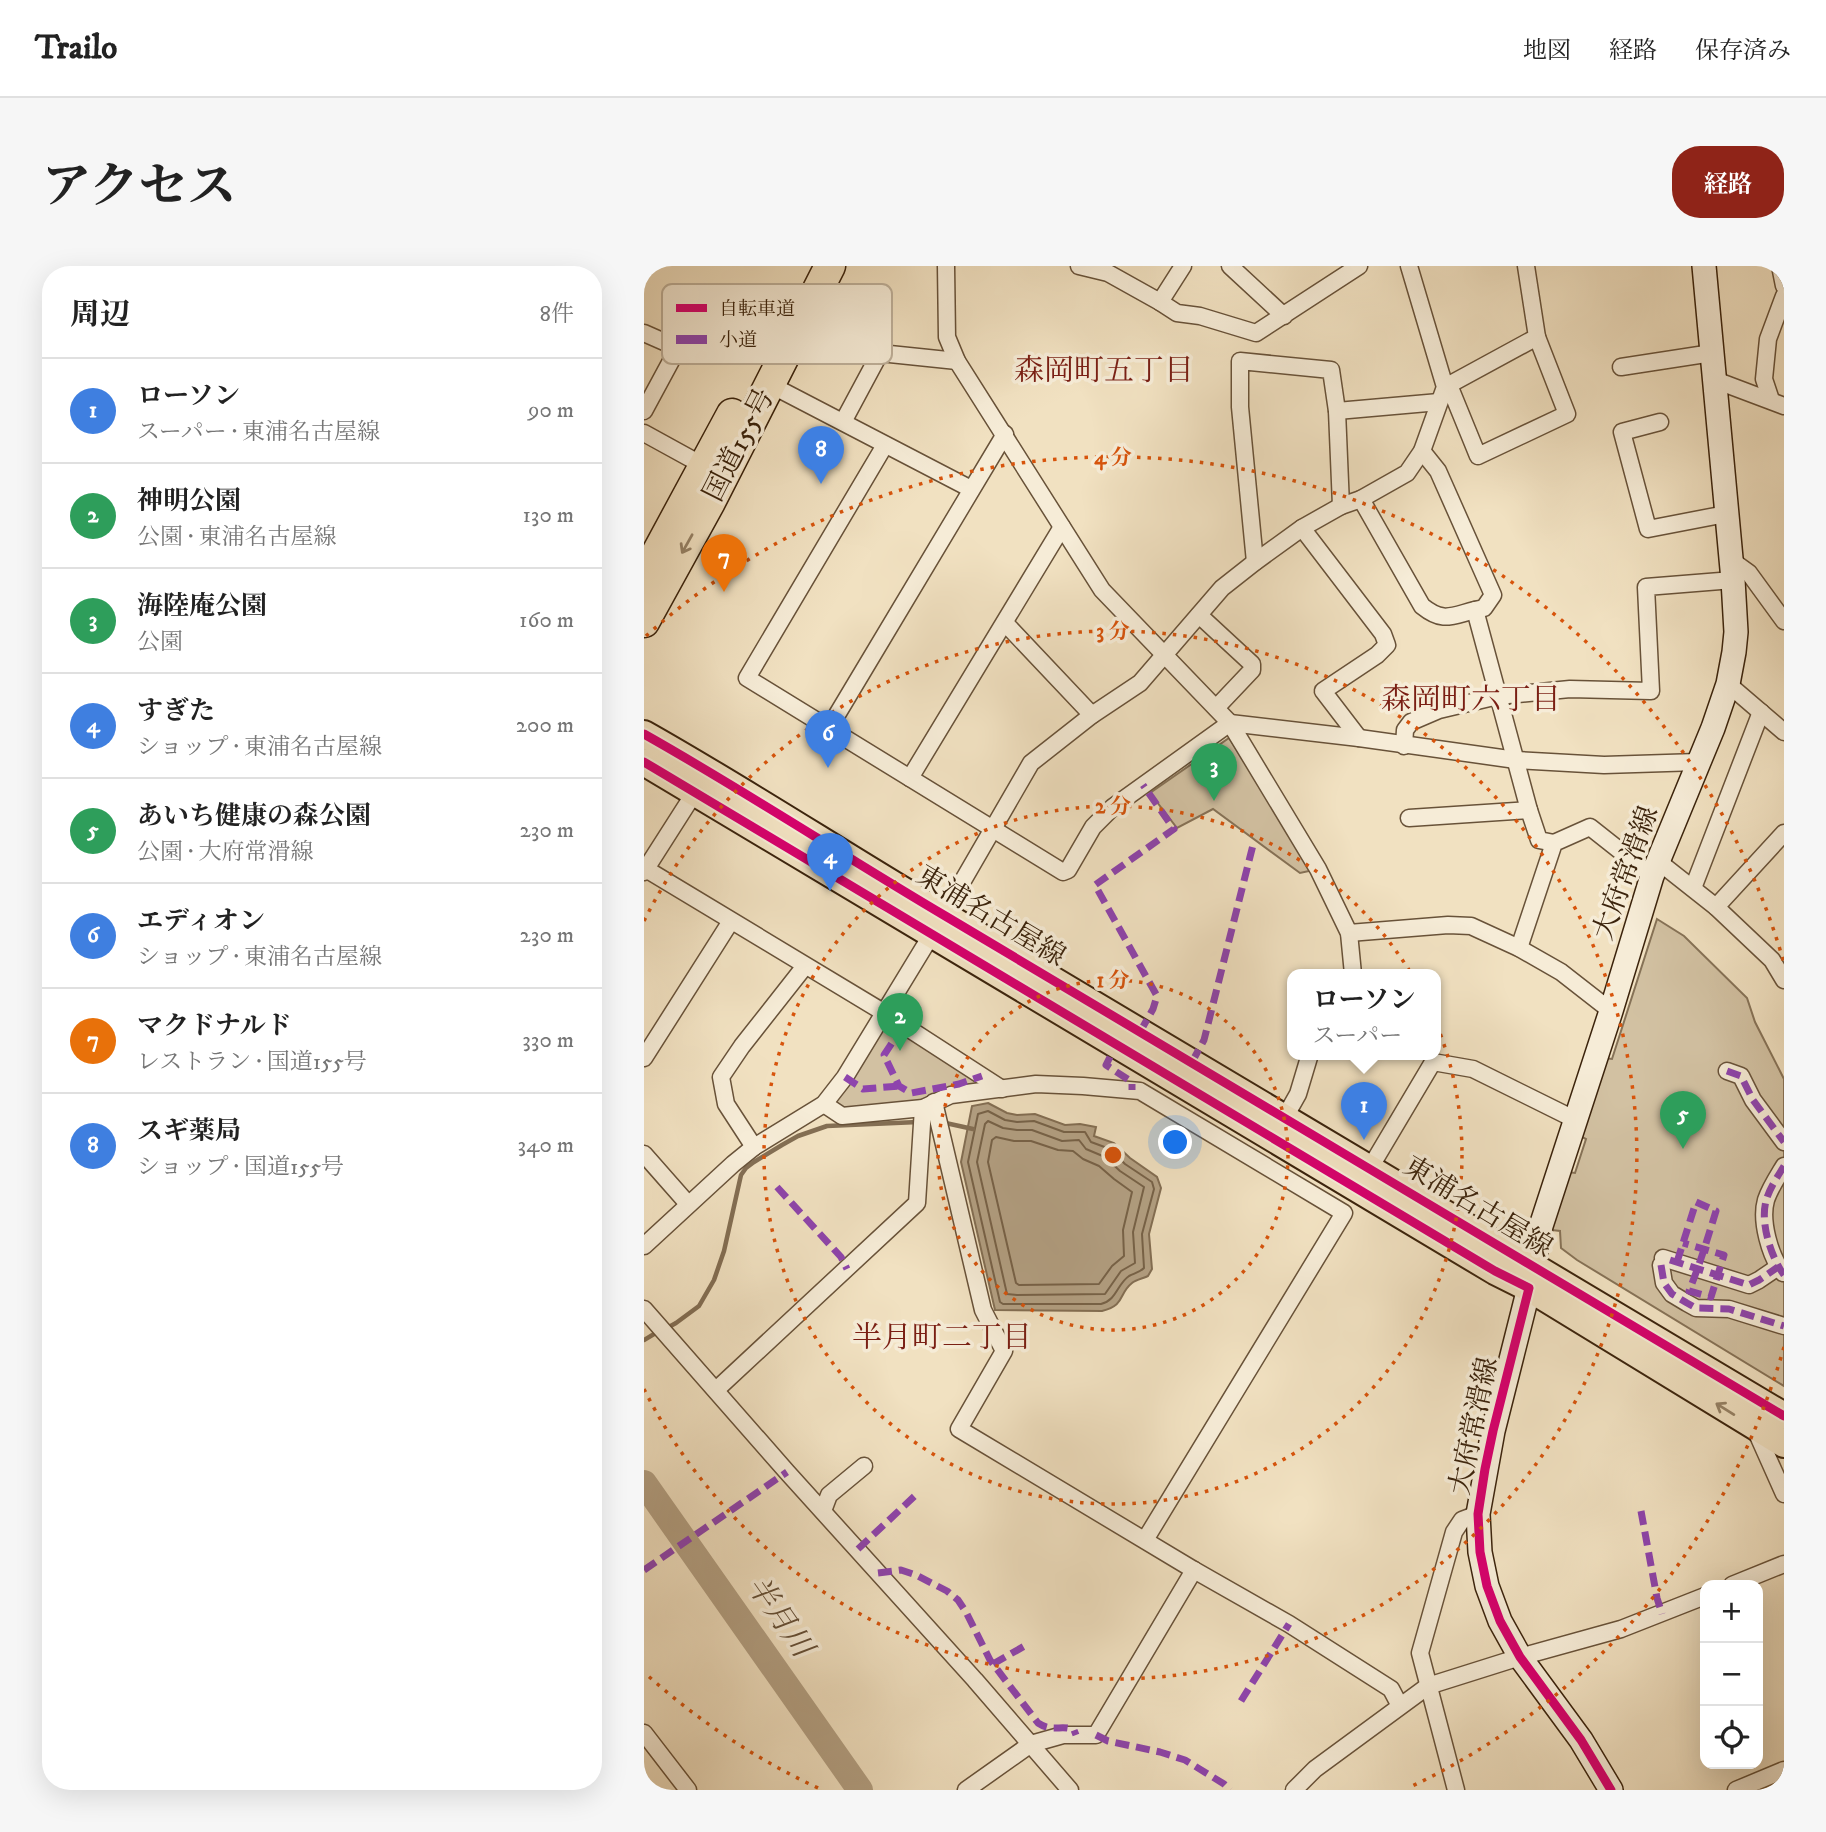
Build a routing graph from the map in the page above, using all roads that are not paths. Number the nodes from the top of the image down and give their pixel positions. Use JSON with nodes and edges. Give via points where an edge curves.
{"nodes":[{"id":1,"x":810,"y":266,"type":"edge"},
{"id":2,"x":830,"y":266,"type":"edge"},
{"id":3,"x":946,"y":266,"type":"edge"},
{"id":4,"x":1079,"y":266,"type":"edge"},
{"id":5,"x":1183,"y":266,"type":"edge"},
{"id":6,"x":1230,"y":266,"type":"edge"},
{"id":7,"x":1359,"y":266,"type":"edge"},
{"id":8,"x":1409,"y":266,"type":"edge"},
{"id":9,"x":1526,"y":266,"type":"edge"},
{"id":10,"x":1704,"y":266,"type":"edge"},
{"id":11,"x":1780,"y":266,"type":"edge"},
{"id":12,"x":800,"y":284,"type":"edge"},
{"id":13,"x":821,"y":284,"type":"edge"},
{"id":14,"x":1784,"y":286,"type":"edge"},
{"id":15,"x":1784,"y":296,"type":"edge"},
{"id":16,"x":1160,"y":302,"type":"junction"},
{"id":17,"x":1284,"y":316,"type":"junction"},
{"id":18,"x":644,"y":333,"type":"edge"},
{"id":19,"x":1537,"y":337,"type":"junction"},
{"id":20,"x":662,"y":341,"type":"edge"},
{"id":21,"x":892,"y":354,"type":"edge"},
{"id":22,"x":1712,"y":354,"type":"junction"},
{"id":23,"x":957,"y":361,"type":"junction"},
{"id":24,"x":669,"y":364,"type":"edge"},
{"id":25,"x":758,"y":364,"type":"edge"},
{"id":26,"x":779,"y":364,"type":"edge"},
{"id":27,"x":874,"y":364,"type":"edge"},
{"id":28,"x":1621,"y":367,"type":"dead end"},
{"id":29,"x":1715,"y":380,"type":"junction"},
{"id":30,"x":769,"y":384,"type":"junction"},
{"id":31,"x":1445,"y":391,"type":"junction"},
{"id":32,"x":1778,"y":403,"type":"edge"},
{"id":33,"x":644,"y":411,"type":"edge"},
{"id":34,"x":1337,"y":411,"type":"junction"},
{"id":35,"x":843,"y":422,"type":"junction"},
{"id":36,"x":1660,"y":422,"type":"dead end"},
{"id":37,"x":644,"y":433,"type":"edge"},
{"id":38,"x":1004,"y":434,"type":"junction"},
{"id":39,"x":885,"y":445,"type":"junction"},
{"id":40,"x":1422,"y":451,"type":"junction"},
{"id":41,"x":704,"y":466,"type":"junction"},
{"id":42,"x":971,"y":489,"type":"junction"},
{"id":43,"x":1361,"y":499,"type":"junction"},
{"id":44,"x":1341,"y":506,"type":"junction"},
{"id":45,"x":1726,"y":514,"type":"junction"},
{"id":46,"x":1062,"y":527,"type":"junction"},
{"id":47,"x":1302,"y":528,"type":"junction"},
{"id":48,"x":1255,"y":562,"type":"junction"},
{"id":49,"x":646,"y":570,"type":"edge"},
{"id":50,"x":1732,"y":570,"type":"junction"},
{"id":51,"x":1475,"y":610,"type":"junction"},
{"id":52,"x":1199,"y":615,"type":"junction"},
{"id":53,"x":644,"y":621,"type":"edge"},
{"id":54,"x":1784,"y":621,"type":"edge"},
{"id":55,"x":1005,"y":623,"type":"junction"},
{"id":56,"x":1164,"y":653,"type":"junction"},
{"id":57,"x":1728,"y":684,"type":"junction"},
{"id":58,"x":1498,"y":696,"type":"junction"},
{"id":59,"x":1216,"y":708,"type":"junction"},
{"id":60,"x":1761,"y":712,"type":"junction"},
{"id":61,"x":1092,"y":715,"type":"junction"},
{"id":62,"x":1230,"y":723,"type":"junction"},
{"id":63,"x":829,"y":728,"type":"junction"},
{"id":64,"x":1784,"y":732,"type":"edge"},
{"id":65,"x":644,"y":734,"type":"edge"},
{"id":66,"x":1359,"y":738,"type":"junction"},
{"id":67,"x":1404,"y":746,"type":"junction"},
{"id":68,"x":1516,"y":761,"type":"junction"},
{"id":69,"x":644,"y":762,"type":"edge"},
{"id":70,"x":1698,"y":762,"type":"junction"},
{"id":71,"x":910,"y":778,"type":"junction"},
{"id":72,"x":695,"y":792,"type":"junction"},
{"id":73,"x":1529,"y":810,"type":"junction"},
{"id":74,"x":1409,"y":818,"type":"dead end"},
{"id":75,"x":993,"y":830,"type":"junction"},
{"id":76,"x":1784,"y":833,"type":"edge"},
{"id":77,"x":1554,"y":843,"type":"junction"},
{"id":78,"x":1656,"y":869,"type":"junction"},
{"id":79,"x":645,"y":871,"type":"edge"},
{"id":80,"x":1693,"y":888,"type":"junction"},
{"id":81,"x":1716,"y":907,"type":"junction"},
{"id":82,"x":731,"y":921,"type":"junction"},
{"id":83,"x":937,"y":924,"type":"junction"},
{"id":84,"x":1349,"y":933,"type":"junction"},
{"id":85,"x":1784,"y":947,"type":"edge"},
{"id":86,"x":1519,"y":948,"type":"junction"},
{"id":87,"x":1772,"y":960,"type":"junction"},
{"id":88,"x":805,"y":966,"type":"junction"},
{"id":89,"x":1353,"y":969,"type":"edge"},
{"id":90,"x":1784,"y":980,"type":"edge"},
{"id":91,"x":1611,"y":1011,"type":"junction"},
{"id":92,"x":883,"y":1012,"type":"junction"},
{"id":93,"x":644,"y":1058,"type":"edge"},
{"id":94,"x":1308,"y":1060,"type":"edge"},
{"id":95,"x":1727,"y":1071,"type":"dead end"},
{"id":96,"x":1002,"y":1089,"type":"junction"},
{"id":97,"x":824,"y":1104,"type":"junction"},
{"id":98,"x":928,"y":1105,"type":"junction"},
{"id":99,"x":1285,"y":1117,"type":"junction"},
{"id":100,"x":1576,"y":1120,"type":"junction"},
{"id":101,"x":1784,"y":1142,"type":"edge"},
{"id":102,"x":754,"y":1147,"type":"junction"},
{"id":103,"x":644,"y":1154,"type":"edge"},
{"id":104,"x":1784,"y":1166,"type":"edge"},
{"id":105,"x":1370,"y":1168,"type":"junction"},
{"id":106,"x":688,"y":1204,"type":"junction"},
{"id":107,"x":644,"y":1246,"type":"edge"},
{"id":108,"x":1781,"y":1271,"type":"edge"},
{"id":109,"x":1531,"y":1277,"type":"junction"},
{"id":110,"x":644,"y":1309,"type":"edge"},
{"id":111,"x":1784,"y":1326,"type":"edge"},
{"id":112,"x":716,"y":1390,"type":"junction"},
{"id":113,"x":1784,"y":1416,"type":"edge"},
{"id":114,"x":1754,"y":1426,"type":"junction"},
{"id":115,"x":1784,"y":1444,"type":"edge"},
{"id":116,"x":864,"y":1466,"type":"dead end"},
{"id":117,"x":1784,"y":1494,"type":"edge"},
{"id":118,"x":823,"y":1511,"type":"junction"},
{"id":119,"x":1478,"y":1514,"type":"junction"},
{"id":120,"x":1144,"y":1540,"type":"junction"},
{"id":121,"x":1784,"y":1564,"type":"edge"},
{"id":122,"x":1194,"y":1570,"type":"junction"},
{"id":123,"x":1744,"y":1580,"type":"edge"},
{"id":124,"x":1700,"y":1598,"type":"edge"},
{"id":125,"x":1520,"y":1657,"type":"junction"},
{"id":126,"x":1428,"y":1686,"type":"junction"},
{"id":127,"x":1400,"y":1706,"type":"junction"},
{"id":128,"x":644,"y":1733,"type":"edge"},
{"id":129,"x":1031,"y":1744,"type":"junction"},
{"id":130,"x":1784,"y":1770,"type":"edge"},
{"id":131,"x":688,"y":1790,"type":"edge"},
{"id":132,"x":966,"y":1790,"type":"edge"},
{"id":133,"x":1070,"y":1790,"type":"edge"},
{"id":134,"x":1294,"y":1790,"type":"edge"},
{"id":135,"x":1456,"y":1790,"type":"edge"},
{"id":136,"x":1611,"y":1790,"type":"edge"},
{"id":137,"x":1736,"y":1790,"type":"edge"}],
"edges":[{"from":1,"to":12,"type":"highway","name":"国道155号"},
{"from":2,"to":13,"type":"highway","name":"国道155号"},
{"from":3,"to":23,"type":"street","via":[[947,337]]},
{"from":4,"to":16,"type":"street","via":[[1108,273]]},
{"from":5,"to":16,"type":"street"},
{"from":6,"to":17,"type":"street"},
{"from":7,"to":17,"type":"street"},
{"from":8,"to":31,"type":"street"},
{"from":9,"to":19,"type":"street"},
{"from":10,"to":22,"type":"main road","name":"大府常滑線"},
{"from":11,"to":14,"type":"street"},
{"from":15,"to":32,"type":"street","via":[[1768,339],[1764,379]]},
{"from":16,"to":17,"type":"street","via":[[1177,313],[1256,333]]},
{"from":18,"to":20,"type":"street"},
{"from":19,"to":31,"type":"street"},
{"from":19,"to":31,"type":"street","via":[[1567,414],[1478,456]]},
{"from":21,"to":23,"type":"street"},
{"from":22,"to":28,"type":"street"},
{"from":22,"to":29,"type":"main road","name":"大府常滑線"},
{"from":23,"to":38,"type":"street"},
{"from":24,"to":33,"type":"street"},
{"from":25,"to":41,"type":"highway","name":"国道155号"},
{"from":26,"to":30,"type":"highway","name":"国道155号"},
{"from":27,"to":35,"type":"street"},
{"from":29,"to":32,"type":"street"},
{"from":29,"to":45,"type":"main road","name":"大府常滑線"},
{"from":30,"to":35,"type":"street"},
{"from":30,"to":53,"type":"highway","name":"国道155号","one_way":true},
{"from":31,"to":34,"type":"street"},
{"from":31,"to":40,"type":"street"},
{"from":34,"to":44,"type":"street"},
{"from":34,"to":48,"type":"street","via":[[1331,370],[1240,361]]},
{"from":35,"to":39,"type":"street"},
{"from":36,"to":45,"type":"street","via":[[1622,432],[1648,529]]},
{"from":37,"to":41,"type":"street"},
{"from":38,"to":42,"type":"street"},
{"from":38,"to":46,"type":"street"},
{"from":39,"to":42,"type":"street"},
{"from":39,"to":63,"type":"street","via":[[747,678]]},
{"from":40,"to":43,"type":"street","via":[[1407,473]]},
{"from":40,"to":51,"type":"street","via":[[1438,471],[1493,595],[1483,608]]},
{"from":41,"to":49,"type":"highway","name":"国道155号"},
{"from":42,"to":63,"type":"street"},
{"from":43,"to":44,"type":"street"},
{"from":43,"to":51,"type":"street","via":[[1422,606],[1443,618]]},
{"from":44,"to":47,"type":"street"},
{"from":45,"to":50,"type":"main road","name":"大府常滑線"},
{"from":46,"to":55,"type":"street"},
{"from":46,"to":56,"type":"street","via":[[1102,590]]},
{"from":47,"to":48,"type":"street"},
{"from":47,"to":66,"type":"street","via":[[1387,645],[1323,691]]},
{"from":48,"to":52,"type":"street","via":[[1222,588]]},
{"from":50,"to":54,"type":"street","via":[[1749,573]]},
{"from":50,"to":57,"type":"main road","name":"大府常滑線","via":[[1736,632]]},
{"from":50,"to":58,"type":"street","via":[[1646,587],[1651,691],[1570,690]]},
{"from":51,"to":58,"type":"street"},
{"from":52,"to":56,"type":"street"},
{"from":52,"to":59,"type":"street","via":[[1252,664],[1252,670]]},
{"from":55,"to":61,"type":"street"},
{"from":55,"to":71,"type":"street"},
{"from":56,"to":59,"type":"street"},
{"from":56,"to":61,"type":"street","via":[[1140,683]]},
{"from":57,"to":60,"type":"street"},
{"from":57,"to":70,"type":"main road","name":"大府常滑線"},
{"from":58,"to":67,"type":"street","via":[[1411,722],[1405,730]]},
{"from":58,"to":68,"type":"street"},
{"from":59,"to":62,"type":"street"},
{"from":60,"to":64,"type":"street"},
{"from":60,"to":80,"type":"street"},
{"from":61,"to":75,"type":"street","via":[[1031,763]]},
{"from":62,"to":66,"type":"street"},
{"from":62,"to":75,"type":"street","via":[[1113,807],[1093,827],[1068,870],[1063,872]]},
{"from":62,"to":84,"type":"street","via":[[1318,869]]},
{"from":63,"to":71,"type":"street"},
{"from":65,"to":83,"type":"main road","name":"東浦名古屋線","via":[[705,769]]},
{"from":66,"to":67,"type":"street"},
{"from":67,"to":68,"type":"street"},
{"from":68,"to":70,"type":"street","via":[[1604,765]]},
{"from":68,"to":73,"type":"street"},
{"from":69,"to":72,"type":"main road","name":"東浦名古屋線"},
{"from":70,"to":78,"type":"main road","name":"大府常滑線"},
{"from":71,"to":75,"type":"street"},
{"from":72,"to":79,"type":"street"},
{"from":72,"to":83,"type":"main road","name":"東浦名古屋線"},
{"from":73,"to":74,"type":"street"},
{"from":73,"to":77,"type":"street","via":[[1539,839]]},
{"from":75,"to":83,"type":"street"},
{"from":76,"to":81,"type":"street"},
{"from":77,"to":78,"type":"street","via":[[1590,827]]},
{"from":77,"to":86,"type":"street"},
{"from":78,"to":80,"type":"street"},
{"from":78,"to":91,"type":"main road","name":"大府常滑線"},
{"from":79,"to":82,"type":"street"},
{"from":80,"to":81,"type":"street"},
{"from":81,"to":87,"type":"street"},
{"from":82,"to":88,"type":"street"},
{"from":82,"to":93,"type":"street"},
{"from":83,"to":92,"type":"street"},
{"from":83,"to":99,"type":"main road","name":"東浦名古屋線"},
{"from":83,"to":109,"type":"main road","name":"東浦名古屋線","via":[[1495,1271]]},
{"from":84,"to":86,"type":"street","via":[[1471,926]]},
{"from":84,"to":89,"type":"street"},
{"from":85,"to":87,"type":"street"},
{"from":86,"to":91,"type":"street","via":[[1561,972]]},
{"from":87,"to":90,"type":"street"},
{"from":88,"to":92,"type":"street"},
{"from":88,"to":102,"type":"street","via":[[721,1077],[726,1104]]},
{"from":91,"to":100,"type":"main road","name":"大府常滑線"},
{"from":92,"to":96,"type":"street"},
{"from":92,"to":97,"type":"street"},
{"from":94,"to":99,"type":"street"},
{"from":95,"to":101,"type":"street","via":[[1741,1076]]},
{"from":96,"to":98,"type":"street","via":[[951,1095]]},
{"from":96,"to":120,"type":"street","via":[[1036,1084],[1140,1091],[1344,1213]]},
{"from":97,"to":98,"type":"street","via":[[842,1116]]},
{"from":97,"to":102,"type":"street"},
{"from":98,"to":112,"type":"street","via":[[917,1203]]},
{"from":98,"to":120,"type":"street","via":[[983,1310],[1004,1351],[959,1429]]},
{"from":99,"to":105,"type":"main road","name":"東浦名古屋線"},
{"from":100,"to":105,"type":"street","via":[[1473,1069],[1433,1062]]},
{"from":100,"to":109,"type":"main road","name":"大府常滑線","via":[[1541,1226]]},
{"from":102,"to":106,"type":"street"},
{"from":103,"to":106,"type":"street"},
{"from":104,"to":108,"type":"street","via":[[1765,1202],[1770,1247]]},
{"from":105,"to":109,"type":"main road","name":"東浦名古屋線"},
{"from":106,"to":107,"type":"street"},
{"from":108,"to":111,"type":"street","via":[[1749,1285],[1662,1261],[1664,1283],[1672,1294],[1696,1308],[1729,1309]]},
{"from":109,"to":113,"type":"main road","name":"東浦名古屋線"},
{"from":114,"to":109,"type":"main road","name":"東浦名古屋線","one_way":true},
{"from":109,"to":119,"type":"main road","name":"大府常滑線"},
{"from":110,"to":112,"type":"street"},
{"from":112,"to":118,"type":"street"},
{"from":114,"to":115,"type":"main road","name":"東浦名古屋線"},
{"from":114,"to":117,"type":"street"},
{"from":116,"to":118,"type":"street","via":[[829,1495]]},
{"from":118,"to":129,"type":"street"},
{"from":119,"to":125,"type":"main road","name":"大府常滑線","via":[[1487,1586]]},
{"from":119,"to":126,"type":"street","via":[[1462,1520],[1454,1532],[1420,1653]]},
{"from":120,"to":122,"type":"street"},
{"from":121,"to":123,"type":"street"},
{"from":122,"to":127,"type":"street","via":[[1391,1689]]},
{"from":122,"to":129,"type":"street","via":[[1096,1735],[1063,1735]]},
{"from":124,"to":125,"type":"street","via":[[1621,1629]]},
{"from":125,"to":126,"type":"street"},
{"from":125,"to":136,"type":"main road","name":"大府常滑線"},
{"from":126,"to":127,"type":"street"},
{"from":126,"to":135,"type":"street"},
{"from":127,"to":134,"type":"street"},
{"from":128,"to":131,"type":"street"},
{"from":129,"to":132,"type":"street"},
{"from":129,"to":133,"type":"street"},
{"from":130,"to":137,"type":"street"}]}
